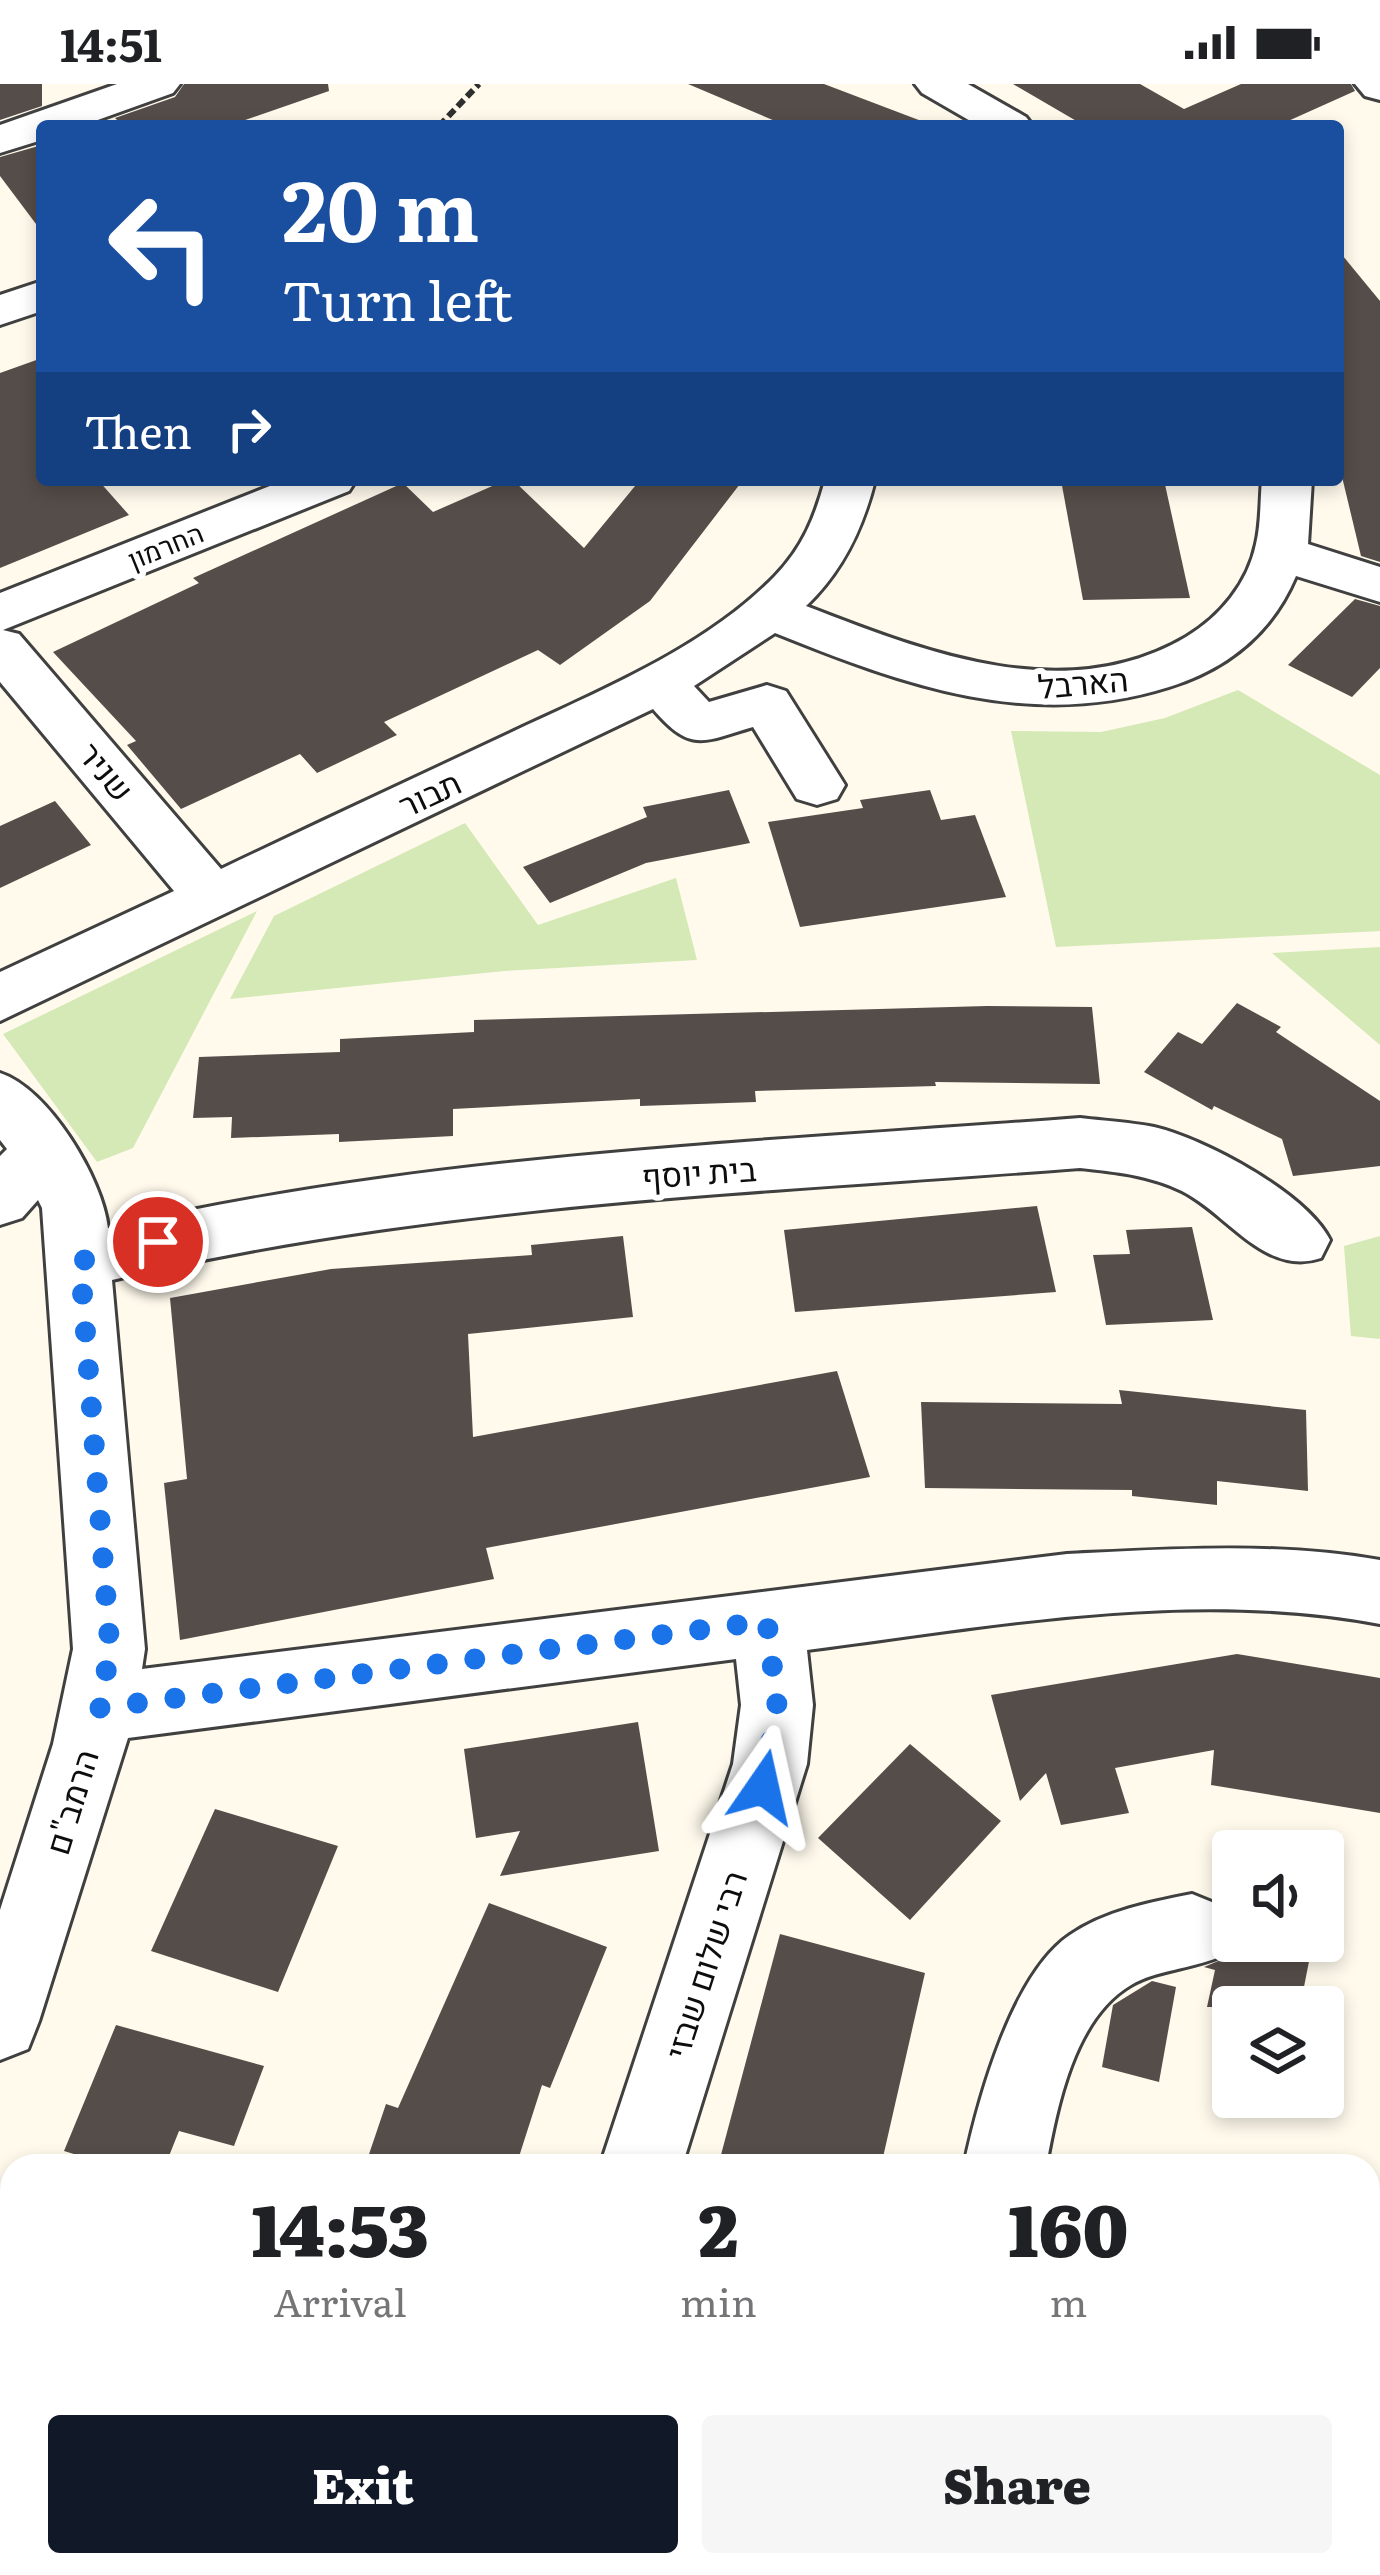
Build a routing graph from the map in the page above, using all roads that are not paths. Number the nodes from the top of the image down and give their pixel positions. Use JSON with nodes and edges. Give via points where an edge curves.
{"nodes":[{"id":1,"x":158,"y":84,"type":"edge"},
{"id":2,"x":937,"y":84,"type":"edge"},
{"id":3,"x":56,"y":120,"type":"edge"},
{"id":4,"x":1000,"y":120,"type":"edge"},
{"id":5,"x":36,"y":127,"type":"edge"},
{"id":6,"x":0,"y":140,"type":"edge"},
{"id":7,"x":36,"y":297,"type":"edge"},
{"id":8,"x":0,"y":310,"type":"edge"},
{"id":9,"x":316,"y":486,"type":"edge"},
{"id":10,"x":849,"y":486,"type":"edge"},
{"id":11,"x":1287,"y":486,"type":"edge"},
{"id":12,"x":1280,"y":553,"type":"junction"},
{"id":13,"x":1380,"y":585,"type":"edge"},
{"id":14,"x":766,"y":610,"type":"junction"},
{"id":15,"x":0,"y":614,"type":"edge"},
{"id":16,"x":0,"y":647,"type":"edge"},
{"id":17,"x":660,"y":682,"type":"junction"},
{"id":18,"x":818,"y":784,"type":"dead end"},
{"id":19,"x":212,"y":897,"type":"junction"},
{"id":20,"x":0,"y":998,"type":"edge"},
{"id":21,"x":0,"y":1097,"type":"edge"},
{"id":22,"x":22,"y":1175,"type":"edge"},
{"id":23,"x":1298,"y":1240,"type":"dead end"},
{"id":24,"x":80,"y":1261,"type":"junction"},
{"id":25,"x":1380,"y":1592,"type":"edge"},
{"id":26,"x":767,"y":1621,"type":"junction"},
{"id":27,"x":100,"y":1708,"type":"junction"},
{"id":28,"x":1192,"y":1931,"type":"dead end"},
{"id":29,"x":0,"y":2021,"type":"edge"},
{"id":30,"x":645,"y":2154,"type":"edge"},
{"id":31,"x":1007,"y":2154,"type":"edge"}],
"edges":[{"from":1,"to":3,"type":"street"},
{"from":2,"to":4,"type":"street"},
{"from":5,"to":6,"type":"street"},
{"from":7,"to":8,"type":"street"},
{"from":9,"to":15,"type":"street","name":"החרמון"},
{"from":10,"to":14,"type":"street","name":"תבור","via":[[846,513],[828,544]]},
{"from":11,"to":12,"type":"street","name":"הארבל"},
{"from":12,"to":13,"type":"street"},
{"from":12,"to":14,"type":"street","name":"הארבל","via":[[1254,610],[1220,644],[1185,664],[1095,688],[1040,691],[944,676]]},
{"from":14,"to":17,"type":"street","name":"תבור"},
{"from":16,"to":19,"type":"street","name":"שניר"},
{"from":17,"to":18,"type":"street","via":[[697,724],[767,704]]},
{"from":17,"to":19,"type":"street","name":"תבור"},
{"from":19,"to":20,"type":"street","name":"תבור"},
{"from":21,"to":22,"type":"street","name":"הרמב\"ם"},
{"from":22,"to":24,"type":"street","name":"הרמב\"ם","via":[[74,1208]]},
{"from":23,"to":24,"type":"street","name":"בית יוסף","via":[[1210,1176],[1154,1152],[1080,1143],[445,1192],[237,1224]]},
{"from":24,"to":27,"type":"street","name":"הרמב\"ם","via":[[110,1648]]},
{"from":25,"to":26,"type":"street","via":[[1209,1579],[1067,1585]]},
{"from":26,"to":27,"type":"street"},
{"from":26,"to":30,"type":"street","name":"רבי שלום שבזי","via":[[777,1705],[770,1763]]},
{"from":27,"to":29,"type":"street","name":"הרמב\"ם"},
{"from":28,"to":31,"type":"street","via":[[1089,1967],[1055,2014]]}]}
